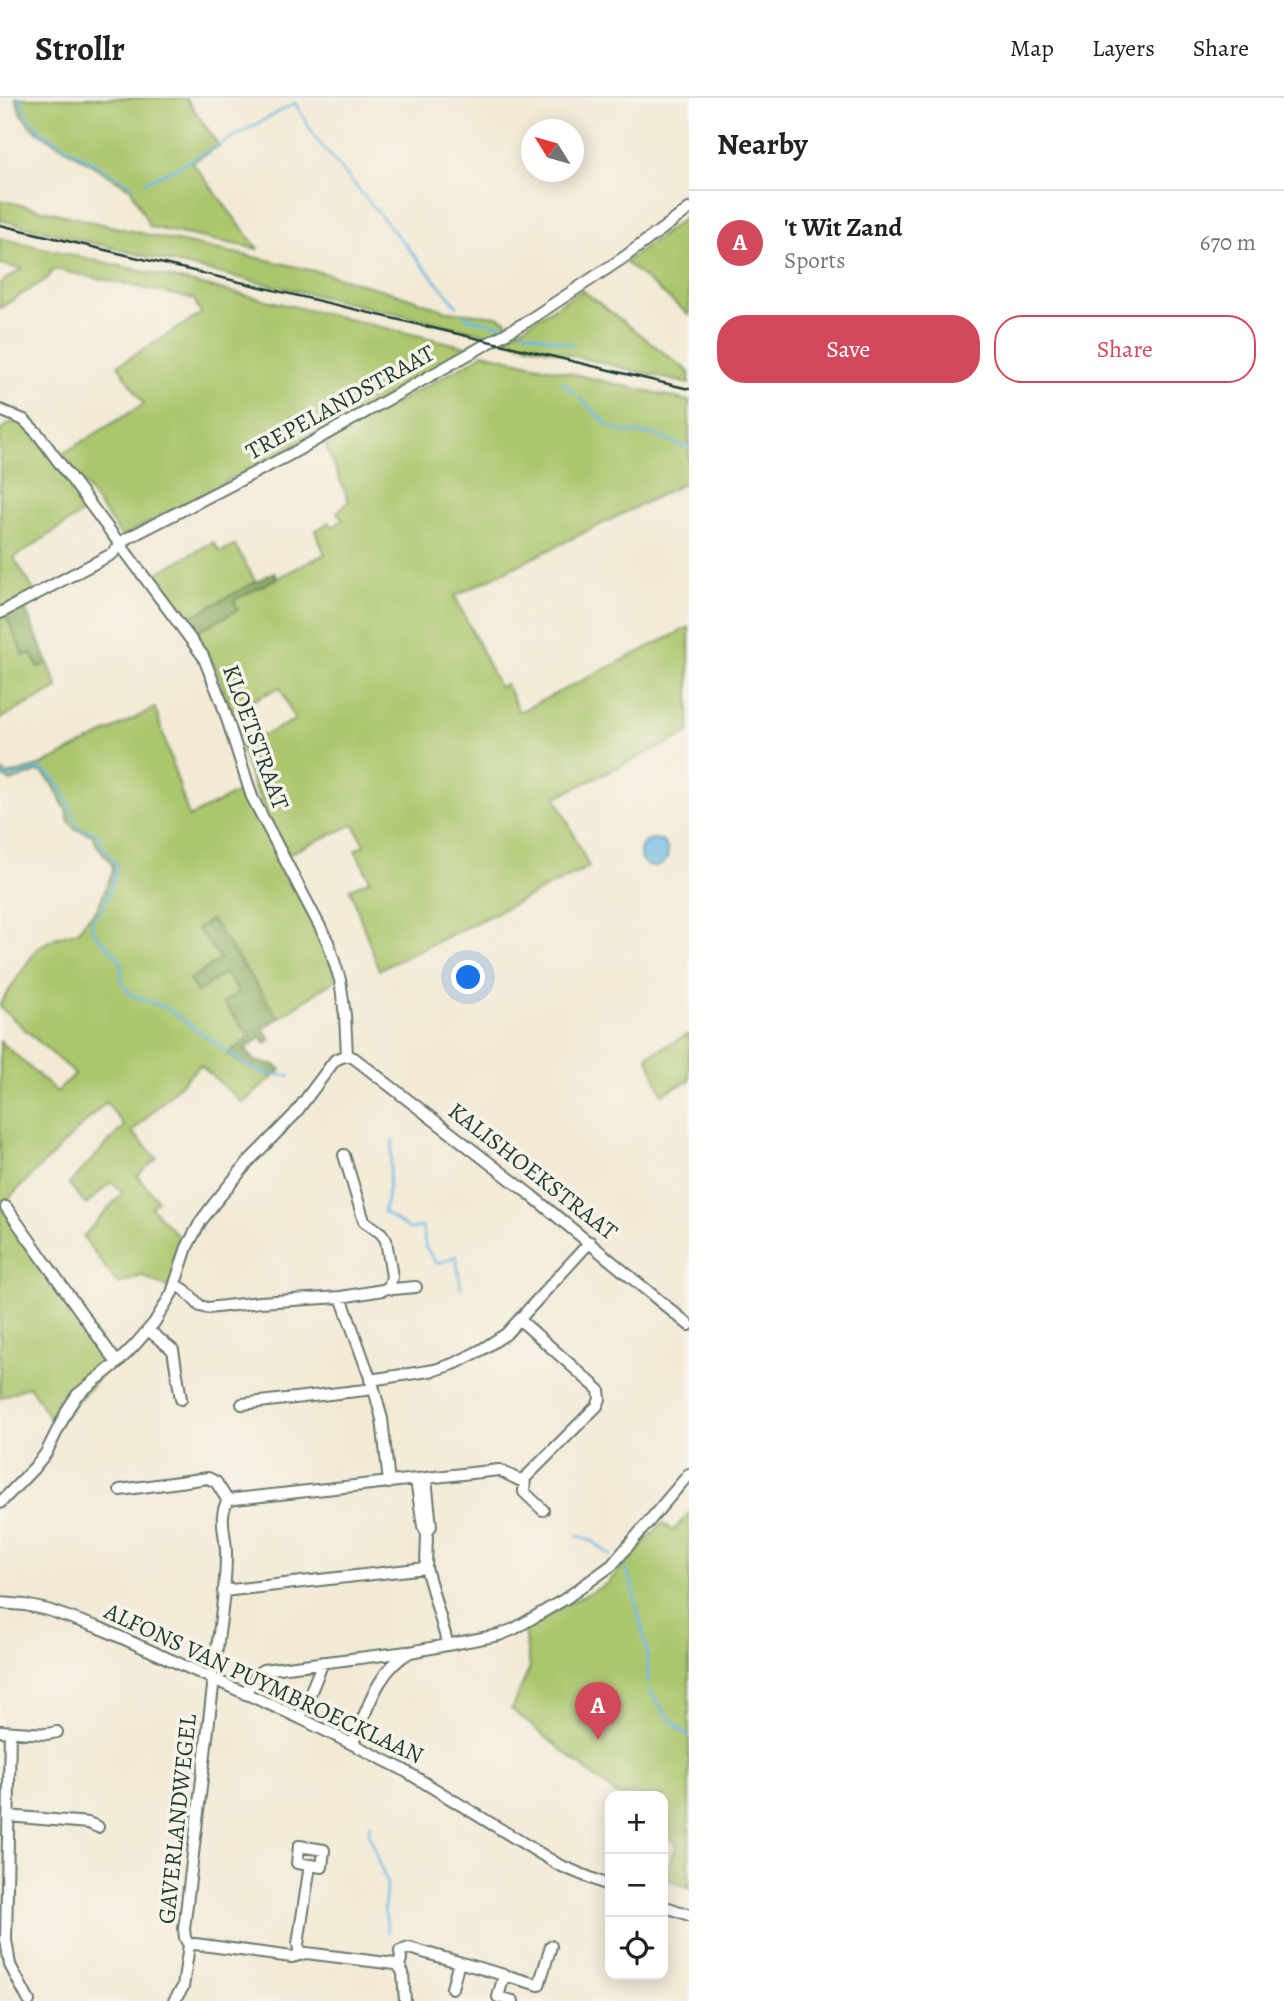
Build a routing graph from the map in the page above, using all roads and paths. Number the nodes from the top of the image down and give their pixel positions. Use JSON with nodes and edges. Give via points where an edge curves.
{"nodes":[{"id":1,"x":689,"y":209,"type":"edge"},
{"id":2,"x":0,"y":410,"type":"edge"},
{"id":3,"x":120,"y":545,"type":"junction"},
{"id":4,"x":0,"y":613,"type":"edge"},
{"id":5,"x":347,"y":1055,"type":"junction"},
{"id":6,"x":344,"y":1155,"type":"dead end"},
{"id":7,"x":6,"y":1207,"type":"dead end"},
{"id":8,"x":590,"y":1242,"type":"junction"},
{"id":9,"x":175,"y":1285,"type":"junction"},
{"id":10,"x":389,"y":1287,"type":"junction"},
{"id":11,"x":416,"y":1287,"type":"dead end"},
{"id":12,"x":341,"y":1297,"type":"junction"},
{"id":13,"x":520,"y":1320,"type":"junction"},
{"id":14,"x":689,"y":1325,"type":"edge"},
{"id":15,"x":148,"y":1330,"type":"junction"},
{"id":16,"x":117,"y":1363,"type":"junction"},
{"id":17,"x":372,"y":1384,"type":"junction"},
{"id":18,"x":181,"y":1399,"type":"dead end"},
{"id":19,"x":242,"y":1404,"type":"dead end"},
{"id":20,"x":689,"y":1474,"type":"edge"},
{"id":21,"x":525,"y":1478,"type":"junction"},
{"id":22,"x":421,"y":1479,"type":"junction"},
{"id":23,"x":389,"y":1483,"type":"junction"},
{"id":24,"x":120,"y":1490,"type":"dead end"},
{"id":25,"x":228,"y":1502,"type":"junction"},
{"id":26,"x":0,"y":1503,"type":"edge"},
{"id":27,"x":542,"y":1510,"type":"dead end"},
{"id":28,"x":426,"y":1568,"type":"junction"},
{"id":29,"x":223,"y":1591,"type":"junction"},
{"id":30,"x":0,"y":1603,"type":"edge"},
{"id":31,"x":448,"y":1645,"type":"junction"},
{"id":32,"x":410,"y":1652,"type":"junction"},
{"id":33,"x":371,"y":1656,"type":"junction"},
{"id":34,"x":323,"y":1662,"type":"junction"},
{"id":35,"x":386,"y":1671,"type":"junction"},
{"id":36,"x":212,"y":1679,"type":"junction"},
{"id":37,"x":245,"y":1694,"type":"junction"},
{"id":38,"x":300,"y":1718,"type":"junction"},
{"id":39,"x":5,"y":1732,"type":"edge"},
{"id":40,"x":57,"y":1732,"type":"dead end"},
{"id":41,"x":353,"y":1743,"type":"junction"},
{"id":42,"x":8,"y":1816,"type":"junction"},
{"id":43,"x":98,"y":1827,"type":"dead end"},
{"id":44,"x":310,"y":1865,"type":"dead end"},
{"id":45,"x":605,"y":1884,"type":"edge"},
{"id":46,"x":3,"y":1901,"type":"edge"},
{"id":47,"x":668,"y":1908,"type":"edge"},
{"id":48,"x":689,"y":1915,"type":"edge"},
{"id":49,"x":189,"y":1945,"type":"junction"},
{"id":50,"x":551,"y":1947,"type":"dead end"},
{"id":51,"x":300,"y":1955,"type":"junction"},
{"id":52,"x":459,"y":1962,"type":"junction"},
{"id":53,"x":399,"y":1966,"type":"junction"},
{"id":54,"x":504,"y":1975,"type":"junction"},
{"id":55,"x":452,"y":1988,"type":"dead end"},
{"id":56,"x":29,"y":2001,"type":"edge"},
{"id":57,"x":174,"y":2001,"type":"edge"},
{"id":58,"x":405,"y":2001,"type":"edge"},
{"id":59,"x":513,"y":2001,"type":"edge"}],
"edges":[{"from":1,"to":3,"type":"street","name":"TREPELANDSTRAAT","via":[[526,322]]},
{"from":2,"to":3,"type":"street","name":"KLOETSTRAAT","via":[[31,426]]},
{"from":3,"to":4,"type":"street","name":"TREPELANDSTRAAT","via":[[112,554]]},
{"from":3,"to":5,"type":"street","name":"KLOETSTRAAT","via":[[203,656],[213,677],[252,797],[336,963]]},
{"from":5,"to":8,"type":"street","name":"KALISHOEKSTRAAT"},
{"from":5,"to":9,"type":"street","via":[[335,1060],[201,1221]]},
{"from":6,"to":10,"type":"street","via":[[364,1221],[386,1240],[393,1278]]},
{"from":7,"to":16,"type":"street"},
{"from":8,"to":13,"type":"street"},
{"from":8,"to":14,"type":"street","name":"KALISHOEKSTRAAT"},
{"from":9,"to":12,"type":"street","via":[[208,1308]]},
{"from":9,"to":15,"type":"street"},
{"from":10,"to":11,"type":"street"},
{"from":10,"to":12,"type":"street"},
{"from":12,"to":17,"type":"street"},
{"from":13,"to":17,"type":"street","via":[[506,1334],[456,1363]]},
{"from":13,"to":21,"type":"street","via":[[599,1390],[600,1399]]},
{"from":15,"to":16,"type":"street"},
{"from":15,"to":18,"type":"street","via":[[173,1350]]},
{"from":16,"to":26,"type":"street","via":[[78,1395],[46,1452]]},
{"from":17,"to":19,"type":"street"},
{"from":17,"to":23,"type":"street","via":[[382,1419]]},
{"from":20,"to":31,"type":"street","via":[[601,1574],[514,1629]]},
{"from":21,"to":22,"type":"street","via":[[519,1480],[499,1470]]},
{"from":21,"to":27,"type":"street","via":[[524,1492]]},
{"from":22,"to":23,"type":"street"},
{"from":22,"to":28,"type":"street"},
{"from":23,"to":25,"type":"street"},
{"from":24,"to":25,"type":"street","via":[[208,1478],[216,1482]]},
{"from":25,"to":29,"type":"street","name":"GAVERLANDWEGEL","via":[[223,1511]]},
{"from":28,"to":29,"type":"street"},
{"from":28,"to":31,"type":"street"},
{"from":29,"to":36,"type":"street","name":"GAVERLANDWEGEL"},
{"from":30,"to":36,"type":"street","name":"ALFONS VAN PUYMBROECKLAAN","via":[[72,1617]]},
{"from":31,"to":32,"type":"street"},
{"from":32,"to":33,"type":"street"},
{"from":32,"to":35,"type":"street"},
{"from":33,"to":34,"type":"street"},
{"from":33,"to":35,"type":"street","via":[[384,1662]]},
{"from":34,"to":37,"type":"street","via":[[263,1670]]},
{"from":34,"to":38,"type":"street"},
{"from":35,"to":41,"type":"street"},
{"from":36,"to":37,"type":"street","name":"ALFONS VAN PUYMBROECKLAAN"},
{"from":36,"to":49,"type":"street","name":"GAVERLANDWEGEL","via":[[184,1929]]},
{"from":37,"to":38,"type":"street","name":"ALFONS VAN PUYMBROECKLAAN"},
{"from":38,"to":41,"type":"street","name":"ALFONS VAN PUYMBROECKLAAN"},
{"from":39,"to":40,"type":"street"},
{"from":39,"to":42,"type":"street"},
{"from":41,"to":45,"type":"street","name":"ALFONS VAN PUYMBROECKLAAN","via":[[559,1865]]},
{"from":42,"to":43,"type":"street"},
{"from":42,"to":46,"type":"street"},
{"from":44,"to":51,"type":"street"},
{"from":46,"to":56,"type":"street","via":[[10,1965]]},
{"from":47,"to":48,"type":"street"},
{"from":49,"to":51,"type":"street"},
{"from":49,"to":57,"type":"street","name":"GAVERLANDWEGEL","via":[[183,1987]]},
{"from":50,"to":54,"type":"street","via":[[540,1985]]},
{"from":51,"to":53,"type":"street"},
{"from":52,"to":53,"type":"street","via":[[409,1948],[400,1951]]},
{"from":52,"to":54,"type":"street"},
{"from":52,"to":55,"type":"street"},
{"from":53,"to":58,"type":"street"},
{"from":54,"to":59,"type":"street","via":[[498,1997]]}]}
